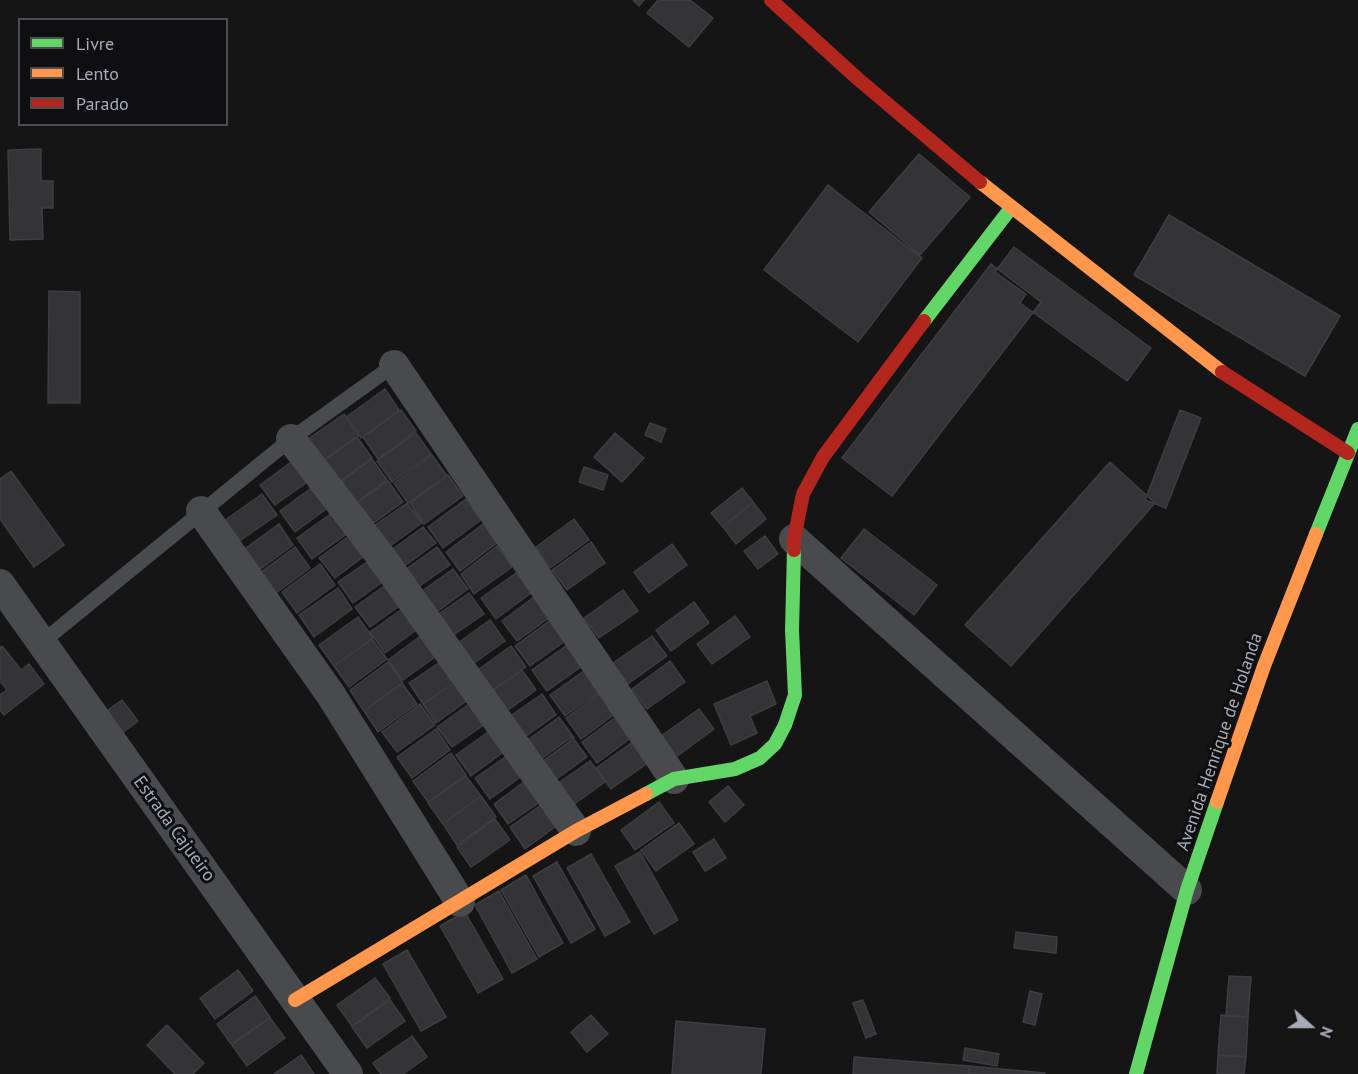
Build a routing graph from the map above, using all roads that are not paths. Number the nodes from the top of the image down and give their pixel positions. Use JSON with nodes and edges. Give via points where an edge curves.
{"nodes":[{"id":1,"x":771,"y":0,"type":"edge"},
{"id":2,"x":1011,"y":208,"type":"junction"},
{"id":3,"x":394,"y":365,"type":"joint"},
{"id":4,"x":1358,"y":429,"type":"edge"},
{"id":5,"x":291,"y":439,"type":"junction"},
{"id":6,"x":1348,"y":453,"type":"junction"},
{"id":7,"x":201,"y":511,"type":"junction"},
{"id":8,"x":794,"y":539,"type":"junction"},
{"id":9,"x":0,"y":584,"type":"edge"},
{"id":10,"x":41,"y":643,"type":"junction"},
{"id":11,"x":674,"y":779,"type":"junction"},
{"id":12,"x":576,"y":831,"type":"junction"},
{"id":13,"x":1187,"y":890,"type":"junction"},
{"id":14,"x":460,"y":902,"type":"junction"},
{"id":15,"x":296,"y":1000,"type":"junction"},
{"id":16,"x":348,"y":1074,"type":"edge"},
{"id":17,"x":1136,"y":1074,"type":"edge"}],
"edges":[{"from":1,"to":2,"type":"street"},
{"from":2,"to":6,"type":"street","via":[[1234,381]]},
{"from":2,"to":8,"type":"street","via":[[823,457],[803,494]]},
{"from":3,"to":5,"type":"lane"},
{"from":3,"to":11,"type":"street"},
{"from":4,"to":6,"type":"street","name":"Avenida Henrique de Holanda"},
{"from":5,"to":7,"type":"lane"},
{"from":5,"to":12,"type":"street","via":[[379,554]]},
{"from":6,"to":13,"type":"street","name":"Avenida Henrique de Holanda","via":[[1264,666]]},
{"from":7,"to":10,"type":"lane"},
{"from":7,"to":14,"type":"street","via":[[331,696]]},
{"from":8,"to":11,"type":"street","via":[[795,695],[786,725],[775,744],[760,758],[735,769]]},
{"from":8,"to":13,"type":"street"},
{"from":9,"to":10,"type":"street","name":"Estrada Cajueiro"},
{"from":10,"to":15,"type":"street","name":"Estrada Cajueiro"},
{"from":11,"to":12,"type":"street"},
{"from":12,"to":14,"type":"street"},
{"from":13,"to":17,"type":"street","name":"Avenida Henrique de Holanda"},
{"from":14,"to":15,"type":"street"},
{"from":15,"to":16,"type":"street","name":"Estrada Cajueiro"}]}
